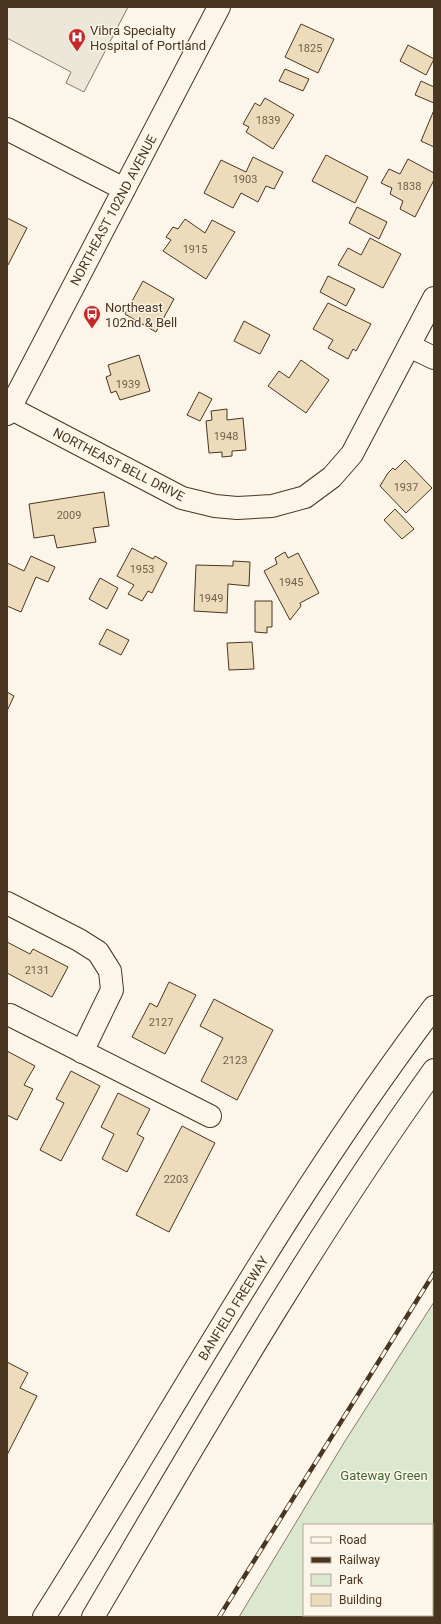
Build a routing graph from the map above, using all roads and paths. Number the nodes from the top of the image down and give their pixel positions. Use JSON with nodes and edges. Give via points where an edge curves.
{"nodes":[{"id":1,"x":219,"y":7,"type":"edge"},
{"id":2,"x":7,"y":129,"type":"edge"},
{"id":3,"x":124,"y":189,"type":"junction"},
{"id":4,"x":434,"y":298,"type":"edge"},
{"id":5,"x":409,"y":346,"type":"junction"},
{"id":6,"x":434,"y":358,"type":"edge"},
{"id":7,"x":9,"y":411,"type":"edge"},
{"id":8,"x":7,"y":904,"type":"edge"},
{"id":9,"x":434,"y":1007,"type":"edge"},
{"id":10,"x":10,"y":1015,"type":"dead end"},
{"id":11,"x":82,"y":1052,"type":"junction"},
{"id":12,"x":434,"y":1070,"type":"edge"},
{"id":13,"x":210,"y":1116,"type":"dead end"},
{"id":14,"x":44,"y":1617,"type":"edge"},
{"id":15,"x":93,"y":1617,"type":"edge"}],
"edges":[{"from":1,"to":3,"type":"main road","name":"NORTHEAST 102ND AVENUE"},
{"from":2,"to":3,"type":"main road"},
{"from":3,"to":7,"type":"main road","name":"NORTHEAST 102ND AVENUE"},
{"from":4,"to":5,"type":"main road","name":"NORTHEAST BELL DRIVE"},
{"from":5,"to":6,"type":"main road"},
{"from":5,"to":7,"type":"main road","name":"NORTHEAST BELL DRIVE","via":[[352,454],[332,477],[305,497],[272,506],[237,508],[182,498]]},
{"from":8,"to":11,"type":"main road","via":[[98,952],[110,972],[112,990]]},
{"from":9,"to":14,"type":"main road","name":"BANFIELD FREEWAY","via":[[362,1108],[276,1238],[108,1517]]},
{"from":10,"to":11,"type":"main road"},
{"from":11,"to":13,"type":"main road"},
{"from":12,"to":15,"type":"main road","via":[[392,1129],[284,1296]]}]}
